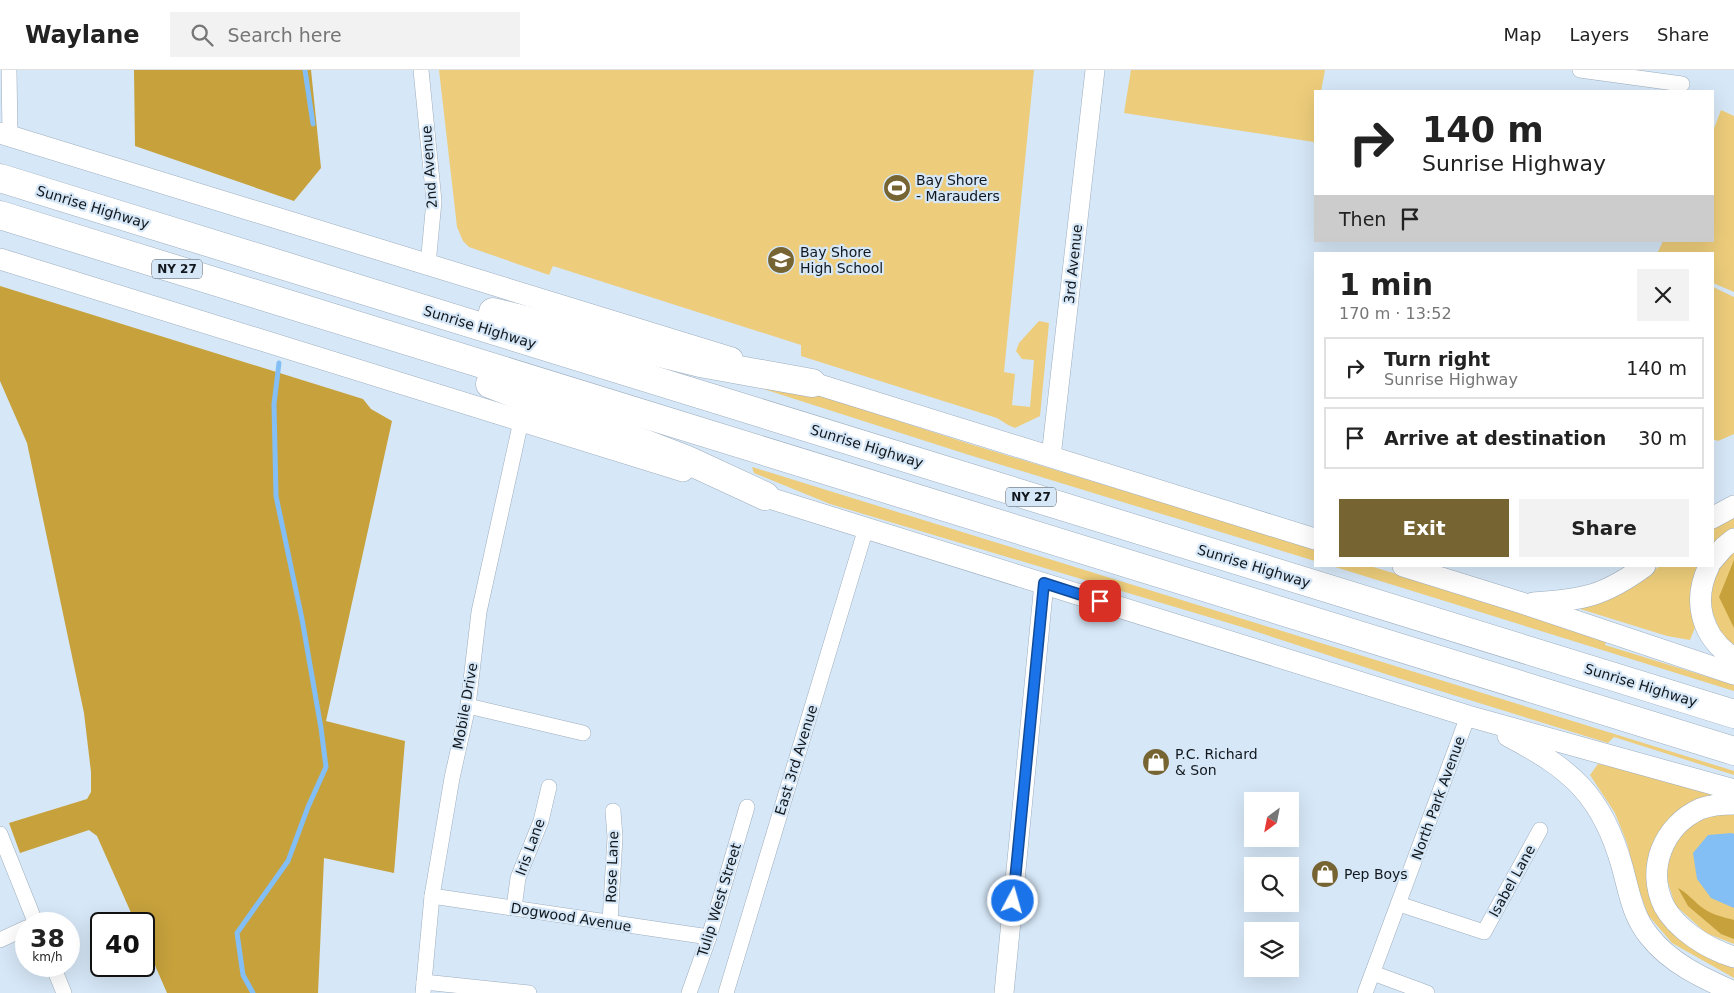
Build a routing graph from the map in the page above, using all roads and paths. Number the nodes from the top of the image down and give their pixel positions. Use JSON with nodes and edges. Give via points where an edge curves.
{"nodes":[{"id":1,"x":9,"y":70,"type":"edge"},
{"id":2,"x":421,"y":70,"type":"edge"},
{"id":3,"x":1095,"y":70,"type":"edge"},
{"id":4,"x":1580,"y":70,"type":"edge"},
{"id":5,"x":1682,"y":84,"type":"dead end"},
{"id":6,"x":5,"y":134,"type":"edge"},
{"id":7,"x":0,"y":178,"type":"edge"},
{"id":8,"x":0,"y":214,"type":"edge"},
{"id":9,"x":0,"y":260,"type":"edge"},
{"id":10,"x":428,"y":265,"type":"junction"},
{"id":11,"x":327,"y":279,"type":"junction"},
{"id":12,"x":354,"y":324,"type":"junction"},
{"id":13,"x":812,"y":383,"type":"junction"},
{"id":14,"x":521,"y":421,"type":"junction"},
{"id":15,"x":1051,"y":457,"type":"junction"},
{"id":16,"x":765,"y":496,"type":"junction"},
{"id":17,"x":1734,"y":506,"type":"edge"},
{"id":18,"x":1714,"y":517,"type":"edge"},
{"id":19,"x":866,"y":528,"type":"junction"},
{"id":20,"x":1314,"y":539,"type":"edge"},
{"id":21,"x":1734,"y":539,"type":"edge"},
{"id":22,"x":1714,"y":559,"type":"edge"},
{"id":23,"x":1406,"y":567,"type":"edge"},
{"id":24,"x":1643,"y":567,"type":"edge"},
{"id":25,"x":1710,"y":567,"type":"edge"},
{"id":26,"x":1044,"y":583,"type":"junction"},
{"id":27,"x":1522,"y":603,"type":"junction"},
{"id":28,"x":1734,"y":658,"type":"edge"},
{"id":29,"x":1734,"y":674,"type":"edge"},
{"id":30,"x":468,"y":706,"type":"junction"},
{"id":31,"x":1734,"y":714,"type":"edge"},
{"id":32,"x":1468,"y":716,"type":"junction"},
{"id":33,"x":584,"y":733,"type":"dead end"},
{"id":34,"x":1734,"y":750,"type":"edge"},
{"id":35,"x":548,"y":787,"type":"dead end"},
{"id":36,"x":1734,"y":790,"type":"edge"},
{"id":37,"x":1734,"y":804,"type":"edge"},
{"id":38,"x":747,"y":807,"type":"dead end"},
{"id":39,"x":613,"y":811,"type":"dead end"},
{"id":40,"x":1540,"y":830,"type":"dead end"},
{"id":41,"x":0,"y":834,"type":"edge"},
{"id":42,"x":432,"y":896,"type":"junction"},
{"id":43,"x":1399,"y":904,"type":"junction"},
{"id":44,"x":514,"y":908,"type":"junction"},
{"id":45,"x":31,"y":912,"type":"edge"},
{"id":46,"x":610,"y":922,"type":"junction"},
{"id":47,"x":15,"y":933,"type":"edge"},
{"id":48,"x":709,"y":937,"type":"junction"},
{"id":49,"x":0,"y":940,"type":"edge"},
{"id":50,"x":1734,"y":957,"type":"edge"},
{"id":51,"x":1373,"y":973,"type":"junction"},
{"id":52,"x":57,"y":977,"type":"edge"},
{"id":53,"x":423,"y":988,"type":"edge"},
{"id":54,"x":62,"y":990,"type":"edge"},
{"id":55,"x":1734,"y":992,"type":"edge"},
{"id":56,"x":529,"y":993,"type":"edge"},
{"id":57,"x":689,"y":993,"type":"edge"},
{"id":58,"x":726,"y":993,"type":"edge"},
{"id":59,"x":1004,"y":993,"type":"edge"},
{"id":60,"x":1365,"y":993,"type":"edge"},
{"id":61,"x":1427,"y":993,"type":"edge"}],
"edges":[{"from":1,"to":6,"type":"street"},
{"from":2,"to":10,"type":"street","name":"2nd Avenue","via":[[434,201]]},
{"from":3,"to":15,"type":"street","name":"3rd Avenue"},
{"from":4,"to":5,"type":"street"},
{"from":6,"to":10,"type":"main road"},
{"from":7,"to":11,"type":"highway","name":"Sunrise Highway","number":"NY 27"},
{"from":8,"to":12,"type":"highway","number":"NY 27"},
{"from":9,"to":14,"type":"main road"},
{"from":10,"to":13,"type":"main road"},
{"from":11,"to":13,"type":"highway","via":[[451,300],[700,363]]},
{"from":11,"to":31,"type":"highway","name":"Sunrise Highway","number":"NY 27"},
{"from":12,"to":16,"type":"highway","via":[[486,383],[685,459]]},
{"from":12,"to":34,"type":"highway","number":"NY 27"},
{"from":13,"to":15,"type":"main road"},
{"from":14,"to":16,"type":"main road"},
{"from":14,"to":30,"type":"street","name":"Mobile Drive","via":[[479,612]]},
{"from":15,"to":20,"type":"main road"},
{"from":16,"to":19,"type":"main road"},
{"from":17,"to":18,"type":"main road"},
{"from":19,"to":26,"type":"main road"},
{"from":19,"to":58,"type":"street","name":"East 3rd Avenue"},
{"from":21,"to":22,"type":"main road"},
{"from":23,"to":27,"type":"main road"},
{"from":24,"to":27,"type":"main road","via":[[1612,587],[1586,597]]},
{"from":25,"to":28,"type":"main road","via":[[1701,593],[1703,618],[1718,646]]},
{"from":26,"to":32,"type":"main road"},
{"from":26,"to":59,"type":"street"},
{"from":27,"to":29,"type":"main road"},
{"from":30,"to":33,"type":"street"},
{"from":30,"to":42,"type":"street","name":"Mobile Drive"},
{"from":32,"to":36,"type":"main road"},
{"from":32,"to":43,"type":"street","name":"North Park Avenue"},
{"from":32,"to":55,"type":"main road","via":[[1545,756],[1576,781],[1604,818],[1619,855],[1632,907],[1648,936],[1688,969]]},
{"from":35,"to":44,"type":"street","name":"Iris Lane","via":[[541,821],[518,878]]},
{"from":37,"to":50,"type":"main road","via":[[1701,809],[1678,824],[1660,852],[1656,878],[1665,908],[1680,926],[1702,942]]},
{"from":38,"to":48,"type":"street","name":"Tulip West Street"},
{"from":39,"to":46,"type":"street","name":"Rose Lane","via":[[615,837]]},
{"from":40,"to":43,"type":"street","name":"Isabel Lane","via":[[1484,932]]},
{"from":41,"to":45,"type":"street"},
{"from":42,"to":44,"type":"street","name":"Dogwood Avenue"},
{"from":42,"to":53,"type":"street","name":"Mobile Drive"},
{"from":43,"to":51,"type":"street","name":"North Park Avenue"},
{"from":44,"to":46,"type":"street","name":"Dogwood Avenue"},
{"from":46,"to":48,"type":"street","name":"Dogwood Avenue"},
{"from":47,"to":49,"type":"street"},
{"from":48,"to":57,"type":"street","name":"Tulip West Street"},
{"from":51,"to":60,"type":"street","name":"North Park Avenue"},
{"from":51,"to":61,"type":"street"},
{"from":52,"to":54,"type":"street"},
{"from":53,"to":56,"type":"street"}]}
